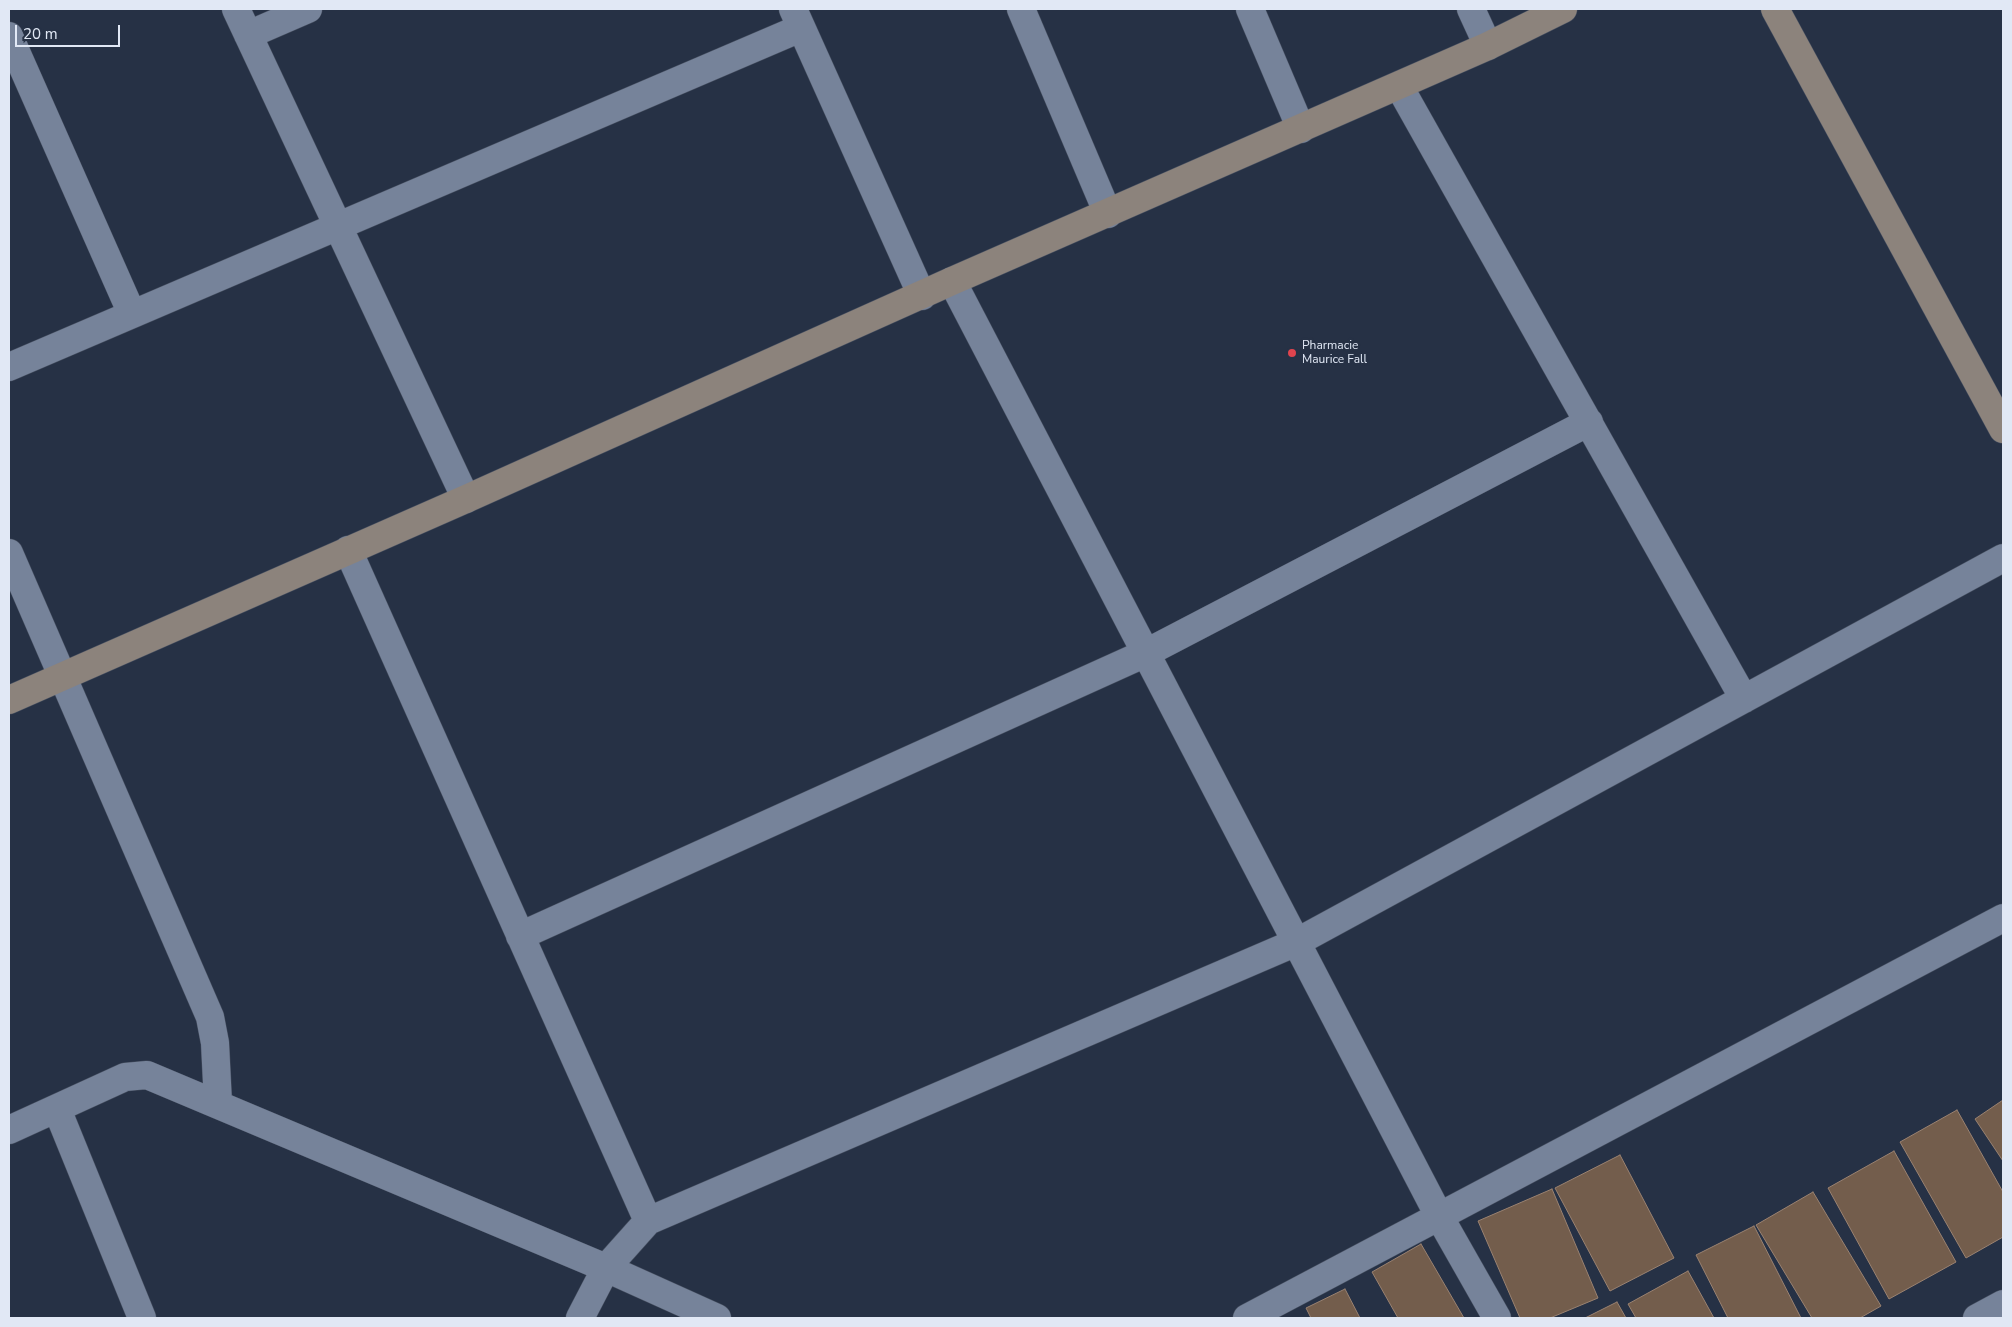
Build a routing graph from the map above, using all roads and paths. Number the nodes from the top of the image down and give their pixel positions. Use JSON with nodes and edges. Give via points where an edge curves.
{"nodes":[{"id":1,"x":236,"y":9,"type":"edge"},
{"id":2,"x":308,"y":9,"type":"edge"},
{"id":3,"x":1022,"y":9,"type":"edge"},
{"id":4,"x":1250,"y":9,"type":"edge"},
{"id":5,"x":1471,"y":9,"type":"edge"},
{"id":6,"x":1563,"y":9,"type":"edge"},
{"id":7,"x":1775,"y":9,"type":"edge"},
{"id":8,"x":797,"y":18,"type":"edge"},
{"id":9,"x":248,"y":35,"type":"junction"},
{"id":10,"x":9,"y":36,"type":"edge"},
{"id":11,"x":1488,"y":46,"type":"junction"},
{"id":12,"x":1399,"y":86,"type":"junction"},
{"id":13,"x":1302,"y":129,"type":"junction"},
{"id":14,"x":1108,"y":214,"type":"junction"},
{"id":15,"x":338,"y":226,"type":"junction"},
{"id":16,"x":952,"y":281,"type":"junction"},
{"id":17,"x":922,"y":296,"type":"junction"},
{"id":18,"x":132,"y":314,"type":"junction"},
{"id":19,"x":9,"y":367,"type":"edge"},
{"id":20,"x":1589,"y":422,"type":"junction"},
{"id":21,"x":2003,"y":428,"type":"edge"},
{"id":22,"x":466,"y":499,"type":"junction"},
{"id":23,"x":348,"y":550,"type":"junction"},
{"id":24,"x":9,"y":553,"type":"edge"},
{"id":25,"x":2003,"y":558,"type":"edge"},
{"id":26,"x":1146,"y":653,"type":"junction"},
{"id":27,"x":62,"y":676,"type":"junction"},
{"id":28,"x":1744,"y":699,"type":"junction"},
{"id":29,"x":9,"y":700,"type":"edge"},
{"id":30,"x":2003,"y":918,"type":"edge"},
{"id":31,"x":520,"y":936,"type":"junction"},
{"id":32,"x":1297,"y":942,"type":"junction"},
{"id":33,"x":218,"y":1103,"type":"junction"},
{"id":34,"x":57,"y":1109,"type":"junction"},
{"id":35,"x":9,"y":1130,"type":"edge"},
{"id":36,"x":1439,"y":1216,"type":"junction"},
{"id":37,"x":648,"y":1221,"type":"junction"},
{"id":38,"x":606,"y":1268,"type":"junction"},
{"id":39,"x":2003,"y":1304,"type":"edge"},
{"id":40,"x":142,"y":1318,"type":"edge"},
{"id":41,"x":580,"y":1318,"type":"edge"},
{"id":42,"x":717,"y":1318,"type":"edge"},
{"id":43,"x":1247,"y":1318,"type":"edge"},
{"id":44,"x":1497,"y":1318,"type":"edge"},
{"id":45,"x":1977,"y":1318,"type":"edge"}],
"edges":[{"from":1,"to":9,"type":"street"},
{"from":2,"to":9,"type":"street"},
{"from":3,"to":14,"type":"street"},
{"from":4,"to":13,"type":"street"},
{"from":5,"to":11,"type":"street"},
{"from":6,"to":11,"type":"main road"},
{"from":7,"to":21,"type":"main road"},
{"from":8,"to":15,"type":"street"},
{"from":8,"to":17,"type":"street"},
{"from":9,"to":15,"type":"street"},
{"from":10,"to":18,"type":"street"},
{"from":11,"to":12,"type":"main road"},
{"from":12,"to":13,"type":"main road"},
{"from":12,"to":20,"type":"street"},
{"from":13,"to":14,"type":"main road"},
{"from":14,"to":16,"type":"main road"},
{"from":15,"to":18,"type":"street"},
{"from":15,"to":22,"type":"street"},
{"from":16,"to":17,"type":"main road"},
{"from":16,"to":26,"type":"street"},
{"from":17,"to":22,"type":"main road"},
{"from":18,"to":19,"type":"street"},
{"from":20,"to":26,"type":"street"},
{"from":20,"to":28,"type":"street"},
{"from":22,"to":23,"type":"main road"},
{"from":23,"to":27,"type":"main road"},
{"from":23,"to":31,"type":"street"},
{"from":24,"to":27,"type":"street"},
{"from":25,"to":28,"type":"street"},
{"from":26,"to":31,"type":"street"},
{"from":26,"to":32,"type":"street"},
{"from":27,"to":29,"type":"main road"},
{"from":27,"to":33,"type":"street","via":[[210,1017],[215,1043]]},
{"from":28,"to":32,"type":"street"},
{"from":30,"to":36,"type":"street"},
{"from":31,"to":37,"type":"street"},
{"from":32,"to":36,"type":"street"},
{"from":32,"to":37,"type":"street"},
{"from":33,"to":34,"type":"street","via":[[147,1075],[125,1077]]},
{"from":33,"to":38,"type":"street"},
{"from":34,"to":35,"type":"street"},
{"from":34,"to":40,"type":"street"},
{"from":36,"to":43,"type":"street"},
{"from":36,"to":44,"type":"street"},
{"from":37,"to":38,"type":"street"},
{"from":38,"to":41,"type":"street"},
{"from":38,"to":42,"type":"street"},
{"from":39,"to":45,"type":"street"}]}
